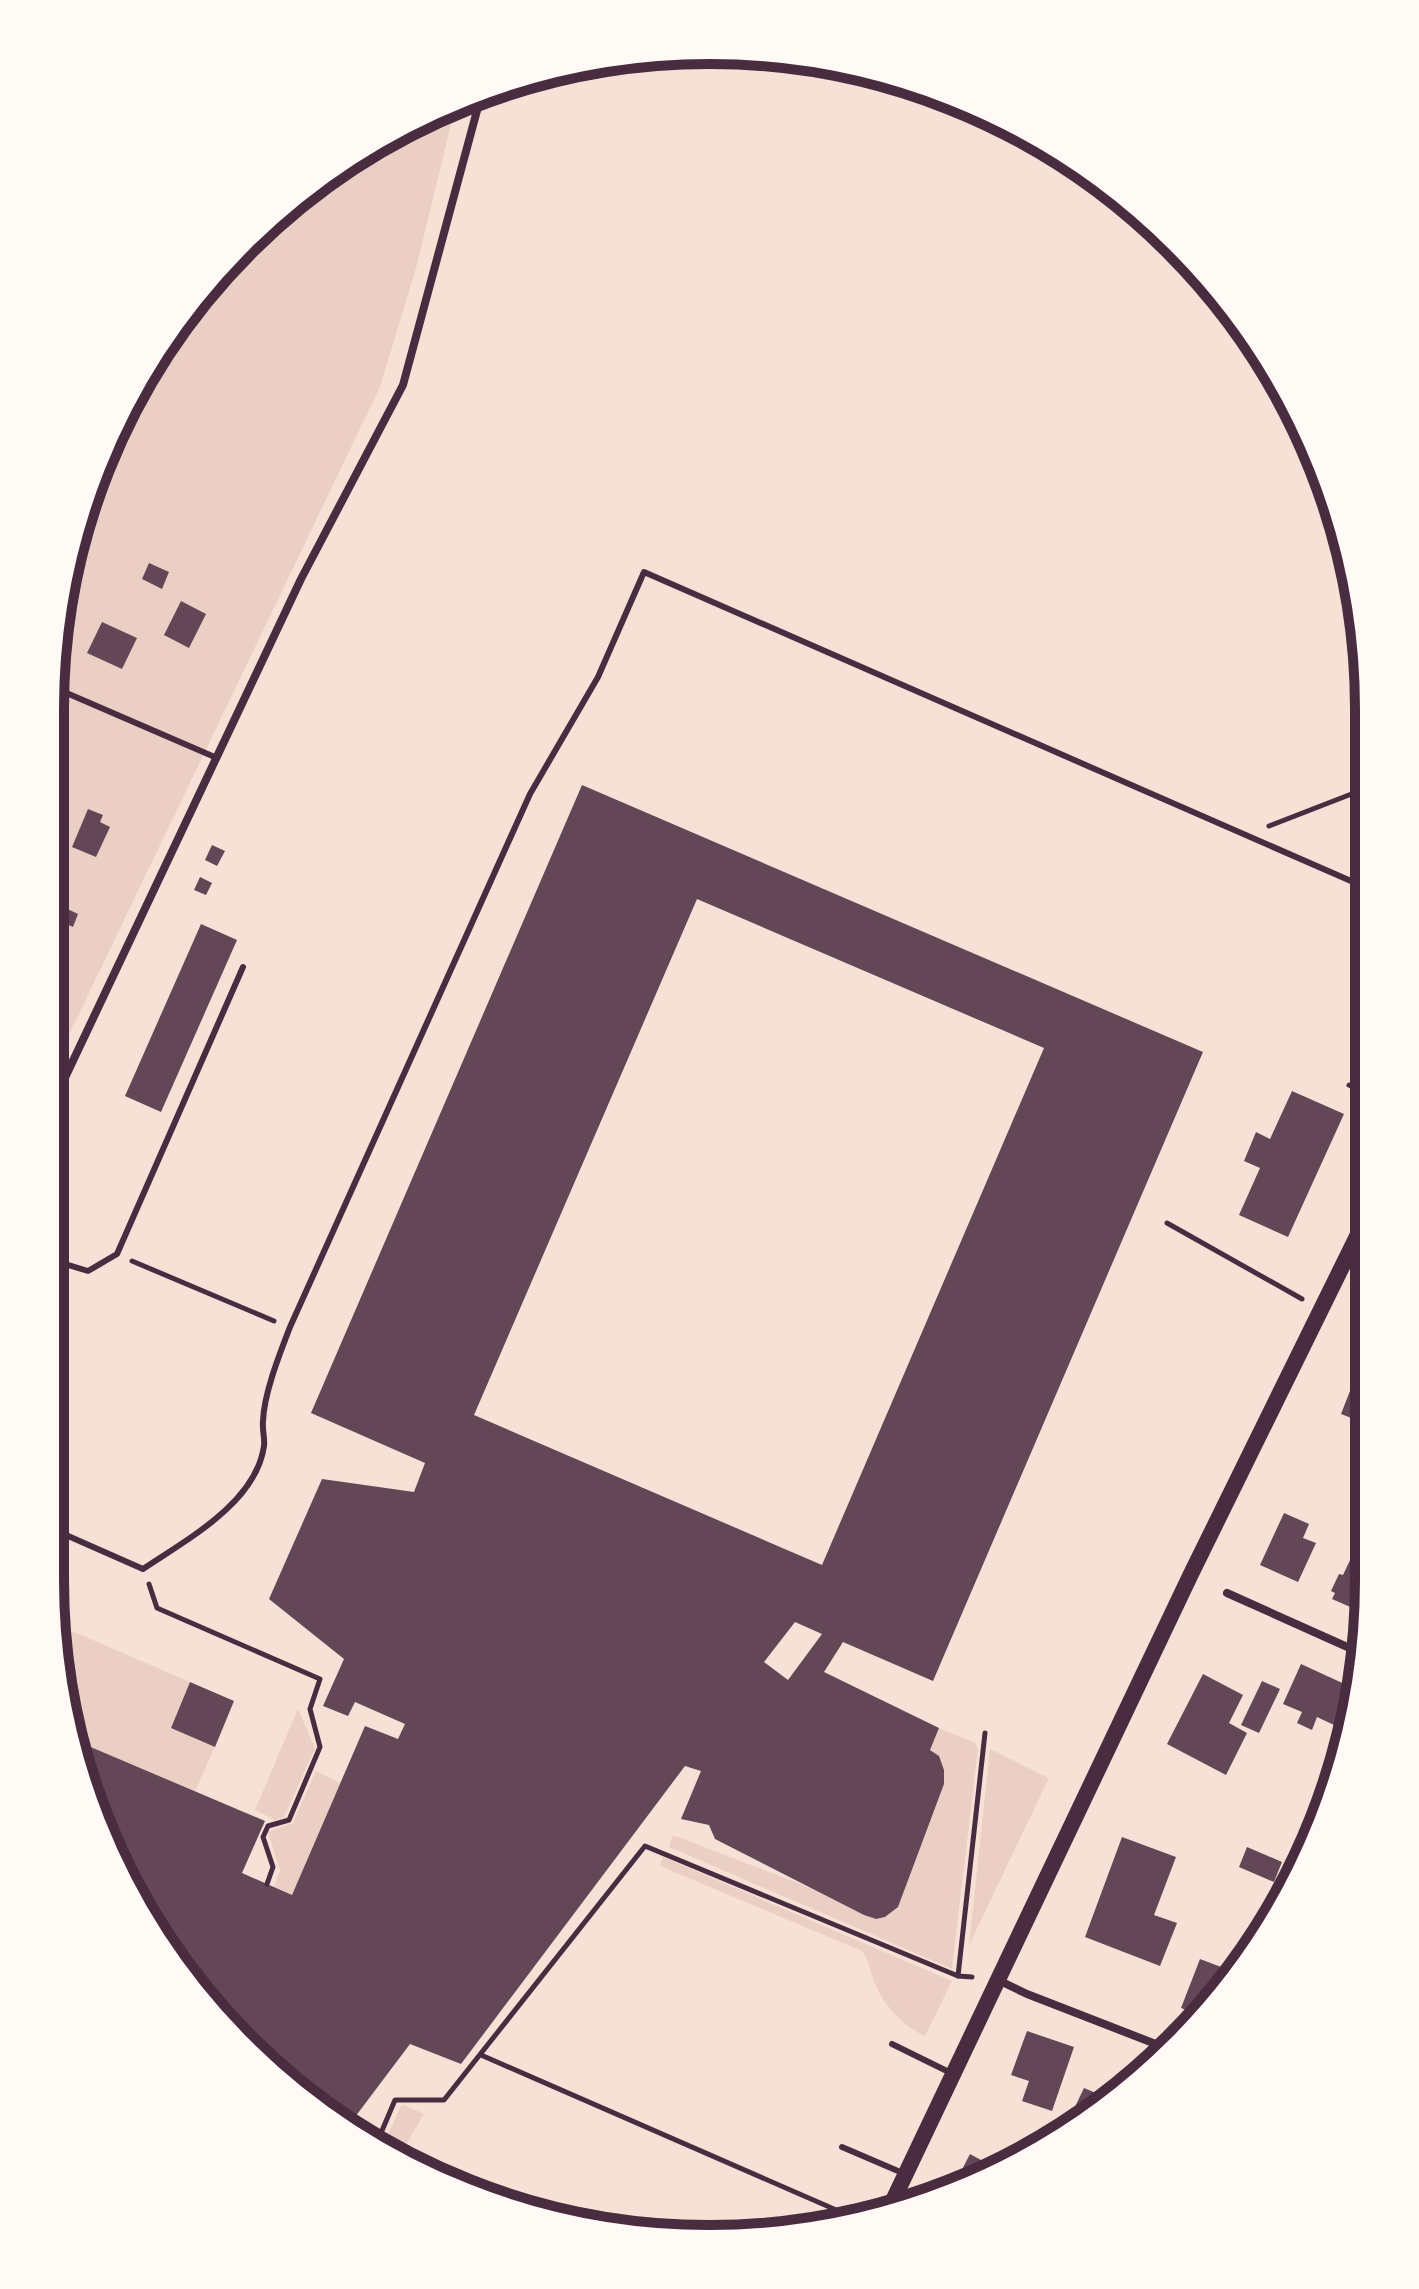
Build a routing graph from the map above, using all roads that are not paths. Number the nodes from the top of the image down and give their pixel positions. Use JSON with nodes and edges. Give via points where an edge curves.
{"nodes":[{"id":1,"x":478,"y":107,"type":"edge"},
{"id":2,"x":64,"y":692,"type":"edge"},
{"id":3,"x":217,"y":758,"type":"junction"},
{"id":4,"x":1355,"y":883,"type":"edge"},
{"id":5,"x":243,"y":967,"type":"dead end"},
{"id":6,"x":64,"y":1071,"type":"edge"},
{"id":7,"x":1355,"y":1241,"type":"edge"},
{"id":8,"x":64,"y":1264,"type":"edge"},
{"id":9,"x":64,"y":1534,"type":"edge"},
{"id":10,"x":1227,"y":1593,"type":"dead end"},
{"id":11,"x":1351,"y":1649,"type":"edge"},
{"id":12,"x":997,"y":1980,"type":"junction"},
{"id":13,"x":892,"y":2044,"type":"dead end"},
{"id":14,"x":1157,"y":2044,"type":"edge"},
{"id":15,"x":953,"y":2074,"type":"junction"},
{"id":16,"x":842,"y":2147,"type":"dead end"},
{"id":17,"x":906,"y":2174,"type":"junction"},
{"id":18,"x":894,"y":2198,"type":"edge"}],
"edges":[{"from":1,"to":3,"type":"street","via":[[403,385],[301,579]]},
{"from":2,"to":3,"type":"lane"},
{"from":3,"to":6,"type":"street"},
{"from":4,"to":9,"type":"lane","via":[[644,572],[598,677],[530,794],[301,1301],[267,1398],[264,1447],[253,1477],[219,1520],[143,1569]]},
{"from":5,"to":8,"type":"lane","via":[[117,1254],[88,1271]]},
{"from":7,"to":12,"type":"main road"},
{"from":10,"to":11,"type":"street"},
{"from":12,"to":14,"type":"street"},
{"from":12,"to":15,"type":"main road"},
{"from":13,"to":15,"type":"lane"},
{"from":15,"to":17,"type":"main road"},
{"from":16,"to":17,"type":"lane"},
{"from":17,"to":18,"type":"main road"}]}
